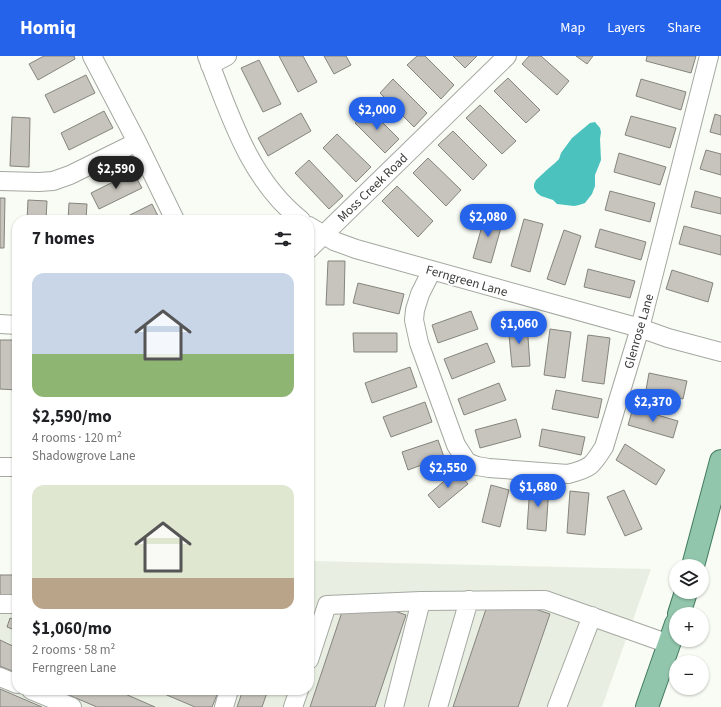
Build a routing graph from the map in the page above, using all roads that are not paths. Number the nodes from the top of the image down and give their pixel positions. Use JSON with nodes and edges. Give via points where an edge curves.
{"nodes":[{"id":1,"x":92,"y":56,"type":"edge"},
{"id":2,"x":227,"y":56,"type":"edge"},
{"id":3,"x":507,"y":56,"type":"edge"},
{"id":4,"x":709,"y":56,"type":"edge"},
{"id":5,"x":208,"y":60,"type":"edge"},
{"id":6,"x":137,"y":142,"type":"junction"},
{"id":7,"x":0,"y":180,"type":"edge"},
{"id":8,"x":173,"y":215,"type":"edge"},
{"id":9,"x":294,"y":215,"type":"edge"},
{"id":10,"x":316,"y":231,"type":"edge"},
{"id":11,"x":432,"y":270,"type":"junction"},
{"id":12,"x":0,"y":324,"type":"edge"},
{"id":13,"x":12,"y":325,"type":"edge"},
{"id":14,"x":640,"y":328,"type":"junction"},
{"id":15,"x":721,"y":352,"type":"edge"},
{"id":16,"x":721,"y":460,"type":"edge"},
{"id":17,"x":0,"y":466,"type":"edge"},
{"id":18,"x":12,"y":467,"type":"edge"},
{"id":19,"x":695,"y":559,"type":"edge"},
{"id":20,"x":469,"y":600,"type":"junction"},
{"id":21,"x":421,"y":601,"type":"junction"},
{"id":22,"x":0,"y":604,"type":"edge"},
{"id":23,"x":12,"y":604,"type":"edge"},
{"id":24,"x":592,"y":616,"type":"junction"},
{"id":25,"x":315,"y":623,"type":"edge"},
{"id":26,"x":669,"y":644,"type":"joint"},
{"id":27,"x":0,"y":677,"type":"edge"},
{"id":28,"x":12,"y":682,"type":"edge"},
{"id":29,"x":43,"y":695,"type":"edge"},
{"id":30,"x":228,"y":695,"type":"edge"},
{"id":31,"x":297,"y":695,"type":"edge"},
{"id":32,"x":72,"y":707,"type":"edge"},
{"id":33,"x":224,"y":707,"type":"edge"},
{"id":34,"x":293,"y":707,"type":"edge"},
{"id":35,"x":394,"y":707,"type":"edge"},
{"id":36,"x":438,"y":707,"type":"edge"},
{"id":37,"x":557,"y":707,"type":"edge"},
{"id":38,"x":647,"y":707,"type":"edge"}],
"edges":[{"from":1,"to":6,"type":"street"},
{"from":2,"to":5,"type":"street"},
{"from":3,"to":10,"type":"street","name":"Moss Creek Road"},
{"from":4,"to":14,"type":"street","name":"Glenrose Lane"},
{"from":5,"to":9,"type":"street","via":[[250,160],[269,189]]},
{"from":6,"to":7,"type":"street","via":[[53,181]]},
{"from":6,"to":8,"type":"street"},
{"from":10,"to":11,"type":"street","name":"Ferngreen Lane","via":[[356,249]]},
{"from":11,"to":14,"type":"street","name":"Ferngreen Lane"},
{"from":11,"to":14,"type":"street","name":"Glenrose Lane","via":[[415,310],[414,320],[419,343],[456,445],[467,462],[477,466],[568,474],[590,467],[604,446]]},
{"from":12,"to":13,"type":"street"},
{"from":14,"to":15,"type":"street","name":"Ferngreen Lane"},
{"from":16,"to":19,"type":"main road"},
{"from":17,"to":18,"type":"street"},
{"from":20,"to":21,"type":"street"},
{"from":20,"to":24,"type":"street","via":[[545,600]]},
{"from":20,"to":36,"type":"street"},
{"from":21,"to":25,"type":"street","via":[[327,605]]},
{"from":21,"to":35,"type":"street"},
{"from":22,"to":23,"type":"street"},
{"from":24,"to":26,"type":"street"},
{"from":24,"to":37,"type":"street"},
{"from":26,"to":38,"type":"main road"},
{"from":27,"to":28,"type":"street"},
{"from":29,"to":32,"type":"street"},
{"from":30,"to":33,"type":"street"},
{"from":31,"to":34,"type":"street"}]}
